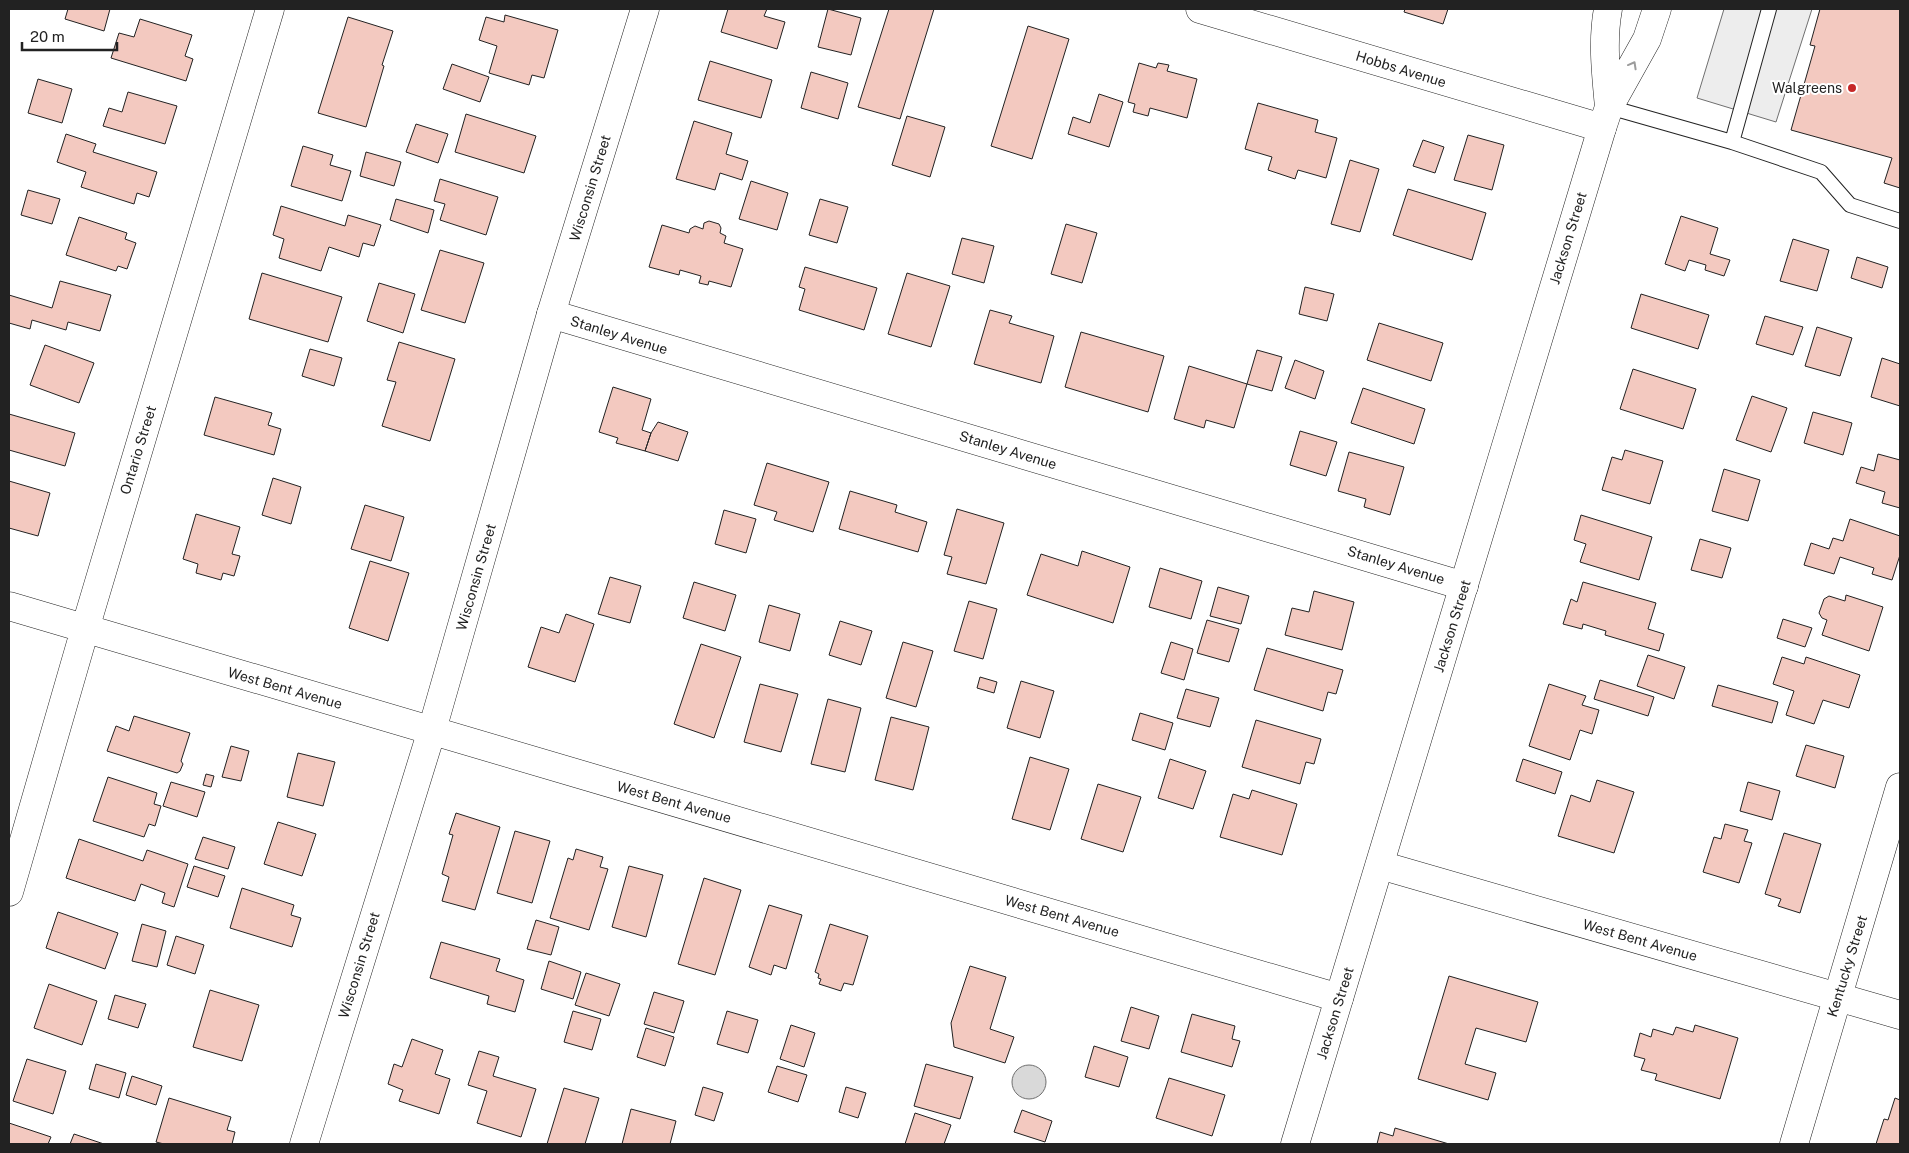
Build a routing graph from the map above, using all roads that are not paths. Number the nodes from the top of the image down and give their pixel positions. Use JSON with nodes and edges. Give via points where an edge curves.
{"nodes":[{"id":1,"x":270,"y":9,"type":"edge"},
{"id":2,"x":645,"y":9,"type":"edge"},
{"id":3,"x":1200,"y":9,"type":"edge"},
{"id":4,"x":1608,"y":9,"type":"edge"},
{"id":5,"x":1658,"y":9,"type":"edge"},
{"id":6,"x":1769,"y":9,"type":"edge"},
{"id":7,"x":1605,"y":118,"type":"junction"},
{"id":8,"x":1732,"y":142,"type":"junction"},
{"id":9,"x":1900,"y":221,"type":"edge"},
{"id":10,"x":551,"y":314,"type":"junction"},
{"id":11,"x":1464,"y":586,"type":"junction"},
{"id":12,"x":9,"y":606,"type":"edge"},
{"id":13,"x":85,"y":629,"type":"junction"},
{"id":14,"x":432,"y":730,"type":"junction"},
{"id":15,"x":1900,"y":787,"type":"edge"},
{"id":16,"x":1380,"y":865,"type":"junction"},
{"id":17,"x":9,"y":892,"type":"edge"},
{"id":18,"x":1838,"y":997,"type":"junction"},
{"id":19,"x":1339,"y":998,"type":"junction"},
{"id":20,"x":1900,"y":1015,"type":"edge"},
{"id":21,"x":304,"y":1144,"type":"edge"},
{"id":22,"x":1294,"y":1144,"type":"edge"},
{"id":23,"x":1794,"y":1144,"type":"edge"}],
"edges":[{"from":1,"to":13,"type":"street","name":"Ontario Street"},
{"from":2,"to":10,"type":"street","name":"Wisconsin Street"},
{"from":3,"to":7,"type":"street","name":"Hobbs Avenue"},
{"from":4,"to":7,"type":"street","name":"Jackson Street"},
{"from":7,"to":5,"type":"street","name":"Jackson Street","one_way":true,"via":[[1647,39]]},
{"from":6,"to":8,"type":"lane"},
{"from":7,"to":8,"type":"lane"},
{"from":7,"to":11,"type":"street","name":"Jackson Street"},
{"from":8,"to":9,"type":"lane","via":[[1821,172],[1850,205]]},
{"from":10,"to":11,"type":"street","name":"Stanley Avenue"},
{"from":10,"to":14,"type":"street","name":"Wisconsin Street"},
{"from":11,"to":16,"type":"street","name":"Jackson Street"},
{"from":12,"to":13,"type":"street","name":"West Bent Avenue"},
{"from":13,"to":14,"type":"street","name":"West Bent Avenue"},
{"from":13,"to":17,"type":"street","name":"Ontario Street"},
{"from":14,"to":19,"type":"street","name":"West Bent Avenue"},
{"from":14,"to":21,"type":"street","name":"Wisconsin Street"},
{"from":15,"to":18,"type":"street","name":"Kentucky Street"},
{"from":16,"to":18,"type":"street","name":"West Bent Avenue"},
{"from":16,"to":19,"type":"street","name":"Jackson Street"},
{"from":18,"to":20,"type":"street","name":"West Bent Avenue"},
{"from":18,"to":23,"type":"street","name":"Kentucky Street"},
{"from":19,"to":22,"type":"street","name":"Jackson Street"}]}
